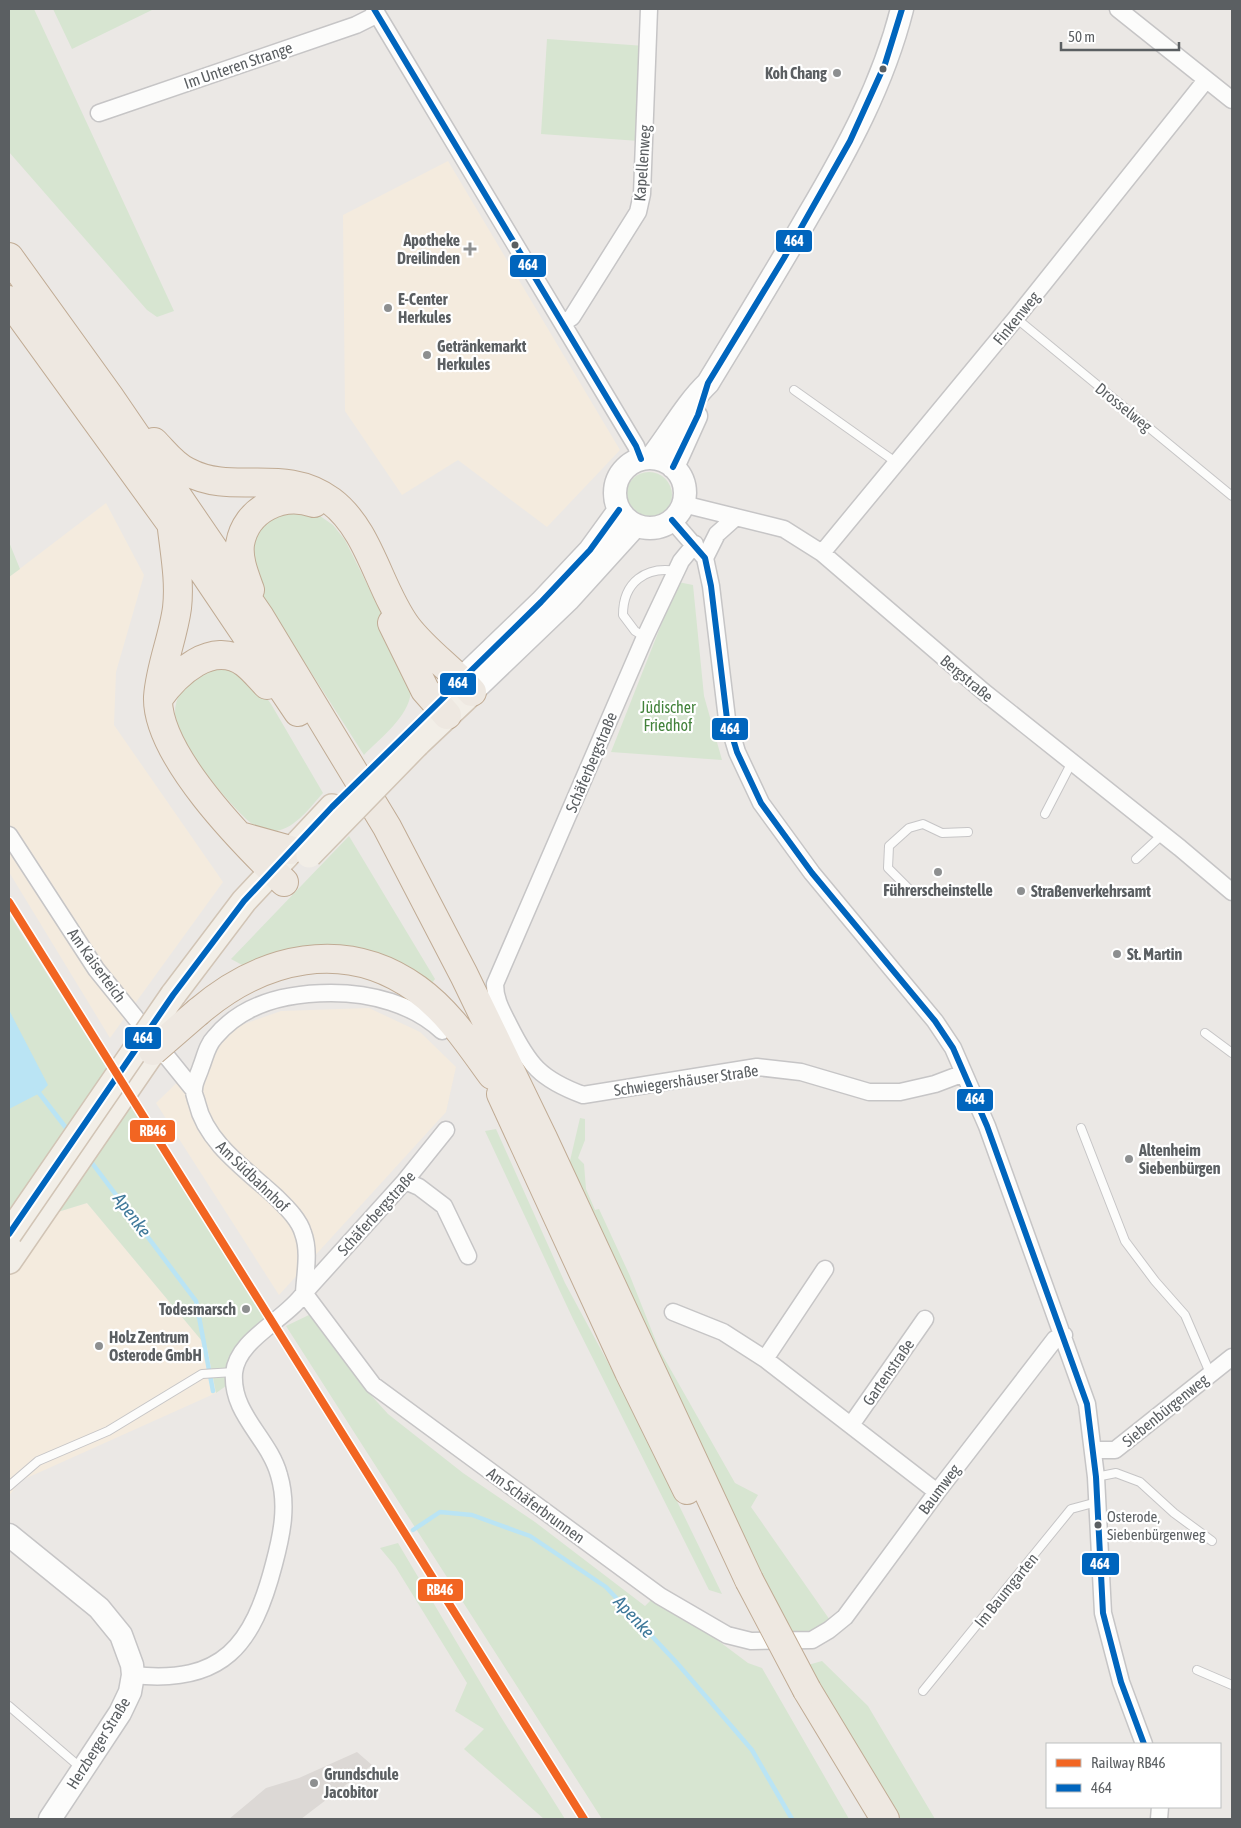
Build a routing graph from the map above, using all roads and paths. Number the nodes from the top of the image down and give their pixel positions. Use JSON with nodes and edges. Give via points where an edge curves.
{"nodes":[{"id":1,"x":650,"y":9,"type":"edge"},
{"id":2,"x":902,"y":9,"type":"edge"},
{"id":3,"x":1118,"y":9,"type":"edge"},
{"id":4,"x":375,"y":12,"type":"edge"},
{"id":5,"x":1206,"y":80,"type":"junction"},
{"id":6,"x":1232,"y":100,"type":"edge"},
{"id":7,"x":99,"y":113,"type":"dead end"},
{"id":8,"x":9,"y":257,"type":"edge"},
{"id":9,"x":9,"y":300,"type":"edge"},
{"id":10,"x":1016,"y":318,"type":"junction"},
{"id":11,"x":563,"y":323,"type":"junction"},
{"id":12,"x":708,"y":383,"type":"junction"},
{"id":13,"x":794,"y":390,"type":"dead end"},
{"id":14,"x":109,"y":396,"type":"junction"},
{"id":15,"x":646,"y":459,"type":"junction"},
{"id":16,"x":897,"y":464,"type":"junction"},
{"id":17,"x":673,"y":467,"type":"junction"},
{"id":18,"x":1232,"y":496,"type":"edge"},
{"id":19,"x":620,"y":510,"type":"junction"},
{"id":20,"x":678,"y":512,"type":"junction"},
{"id":21,"x":736,"y":517,"type":"junction"},
{"id":22,"x":172,"y":525,"type":"junction"},
{"id":23,"x":636,"y":525,"type":"junction"},
{"id":24,"x":695,"y":544,"type":"junction"},
{"id":25,"x":822,"y":553,"type":"junction"},
{"id":26,"x":705,"y":558,"type":"junction"},
{"id":27,"x":676,"y":571,"type":"junction"},
{"id":28,"x":260,"y":617,"type":"junction"},
{"id":29,"x":645,"y":636,"type":"junction"},
{"id":30,"x":466,"y":686,"type":"junction"},
{"id":31,"x":158,"y":699,"type":"junction"},
{"id":32,"x":442,"y":709,"type":"junction"},
{"id":33,"x":309,"y":729,"type":"junction"},
{"id":34,"x":1072,"y":762,"type":"junction"},
{"id":35,"x":1045,"y":814,"type":"dead end"},
{"id":36,"x":968,"y":832,"type":"dead end"},
{"id":37,"x":1163,"y":834,"type":"junction"},
{"id":38,"x":9,"y":835,"type":"edge"},
{"id":39,"x":240,"y":836,"type":"junction"},
{"id":40,"x":300,"y":848,"type":"junction"},
{"id":41,"x":1136,"y":859,"type":"dead end"},
{"id":42,"x":278,"y":876,"type":"junction"},
{"id":43,"x":908,"y":888,"type":"dead end"},
{"id":44,"x":1232,"y":892,"type":"edge"},
{"id":45,"x":495,"y":984,"type":"joint"},
{"id":46,"x":186,"y":1004,"type":"junction"},
{"id":47,"x":442,"y":1031,"type":"dead end"},
{"id":48,"x":1205,"y":1033,"type":"dead end"},
{"id":49,"x":153,"y":1051,"type":"joint"},
{"id":50,"x":1232,"y":1054,"type":"edge"},
{"id":51,"x":964,"y":1073,"type":"junction"},
{"id":52,"x":193,"y":1090,"type":"junction"},
{"id":53,"x":507,"y":1091,"type":"junction"},
{"id":54,"x":1081,"y":1128,"type":"dead end"},
{"id":55,"x":446,"y":1130,"type":"dead end"},
{"id":56,"x":405,"y":1182,"type":"junction"},
{"id":57,"x":9,"y":1234,"type":"edge"},
{"id":58,"x":468,"y":1256,"type":"dead end"},
{"id":59,"x":9,"y":1261,"type":"edge"},
{"id":60,"x":825,"y":1269,"type":"dead end"},
{"id":61,"x":304,"y":1293,"type":"junction"},
{"id":62,"x":673,"y":1312,"type":"dead end"},
{"id":63,"x":925,"y":1318,"type":"dead end"},
{"id":64,"x":1064,"y":1335,"type":"junction"},
{"id":65,"x":1232,"y":1357,"type":"edge"},
{"id":66,"x":765,"y":1359,"type":"junction"},
{"id":67,"x":226,"y":1372,"type":"junction"},
{"id":68,"x":1210,"y":1373,"type":"junction"},
{"id":69,"x":851,"y":1424,"type":"junction"},
{"id":70,"x":1093,"y":1450,"type":"junction"},
{"id":71,"x":1096,"y":1477,"type":"junction"},
{"id":72,"x":9,"y":1486,"type":"edge"},
{"id":73,"x":936,"y":1492,"type":"junction"},
{"id":74,"x":1097,"y":1502,"type":"junction"},
{"id":75,"x":9,"y":1535,"type":"edge"},
{"id":76,"x":1212,"y":1541,"type":"dead end"},
{"id":77,"x":812,"y":1640,"type":"joint"},
{"id":78,"x":1197,"y":1670,"type":"dead end"},
{"id":79,"x":133,"y":1675,"type":"junction"},
{"id":80,"x":1232,"y":1685,"type":"edge"},
{"id":81,"x":923,"y":1691,"type":"dead end"},
{"id":82,"x":798,"y":1692,"type":"junction"},
{"id":83,"x":9,"y":1706,"type":"edge"},
{"id":84,"x":1144,"y":1743,"type":"edge"},
{"id":85,"x":83,"y":1770,"type":"junction"},
{"id":86,"x":50,"y":1819,"type":"edge"},
{"id":87,"x":864,"y":1819,"type":"edge"},
{"id":88,"x":886,"y":1819,"type":"edge"}],
"edges":[{"from":1,"to":11,"type":"street","name":"Kapellenweg","via":[[642,194],[638,212],[572,317]]},
{"from":2,"to":12,"type":"main road","via":[[880,78],[859,125]]},
{"from":3,"to":5,"type":"street"},
{"from":4,"to":7,"type":"street","name":"Im Unteren Strange","via":[[356,25]]},
{"from":4,"to":11,"type":"street"},
{"from":5,"to":6,"type":"street"},
{"from":5,"to":10,"type":"street","name":"Finkenweg"},
{"from":8,"to":14,"type":"highway"},
{"from":9,"to":22,"type":"highway"},
{"from":10,"to":16,"type":"street","name":"Finkenweg"},
{"from":10,"to":18,"type":"lane","name":"Drosselweg"},
{"from":11,"to":15,"type":"street"},
{"from":12,"to":15,"type":"main road","via":[[696,394],[673,430]]},
{"from":12,"to":17,"type":"main road","via":[[705,400]]},
{"from":13,"to":16,"type":"lane"},
{"from":14,"to":28,"type":"highway"},
{"from":14,"to":30,"type":"highway","via":[[187,472],[224,481],[300,485],[332,502],[356,530],[406,626]]},
{"from":15,"to":17,"type":"main road","via":[[663,460]]},
{"from":15,"to":19,"type":"main road","via":[[626,468],[620,475],[615,492]]},
{"from":16,"to":25,"type":"street","name":"Finkenweg"},
{"from":17,"to":20,"type":"main road","via":[[684,484]]},
{"from":19,"to":23,"type":"main road"},
{"from":19,"to":30,"type":"main road","via":[[590,550]]},
{"from":20,"to":21,"type":"street","name":"Bergstraße"},
{"from":20,"to":23,"type":"main road","via":[[655,527]]},
{"from":20,"to":24,"type":"street"},
{"from":21,"to":25,"type":"street","name":"Bergstraße","via":[[784,528]]},
{"from":21,"to":26,"type":"street","via":[[717,534]]},
{"from":22,"to":31,"type":"highway","via":[[178,593]]},
{"from":22,"to":33,"type":"highway"},
{"from":23,"to":30,"type":"main road","via":[[568,600]]},
{"from":24,"to":26,"type":"street"},
{"from":24,"to":27,"type":"street","name":"Schäferbergstraße"},
{"from":25,"to":34,"type":"street","name":"Bergstraße","via":[[984,692]]},
{"from":26,"to":51,"type":"street","via":[[727,719],[736,752],[761,803],[812,873],[935,1021],[953,1048]]},
{"from":27,"to":29,"type":"street","name":"Schäferbergstraße"},
{"from":27,"to":29,"type":"lane","via":[[661,569],[648,572],[638,578],[625,599],[623,615],[635,631]]},
{"from":28,"to":32,"type":"highway","via":[[240,554],[246,527],[257,512],[283,500],[313,503],[326,510],[349,535],[425,690]]},
{"from":28,"to":53,"type":"highway","via":[[387,827],[464,975]]},
{"from":29,"to":45,"type":"street","name":"Schäferbergstraße"},
{"from":30,"to":32,"type":"main road"},
{"from":31,"to":33,"type":"highway","via":[[168,685],[195,662],[217,655],[231,656],[245,663]]},
{"from":31,"to":39,"type":"highway","via":[[159,715],[176,756]]},
{"from":32,"to":40,"type":"main road"},
{"from":33,"to":53,"type":"highway","via":[[375,842]]},
{"from":34,"to":35,"type":"lane"},
{"from":34,"to":37,"type":"street","name":"Bergstraße"},
{"from":36,"to":43,"type":"lane","via":[[942,833],[923,824],[909,828],[889,846],[888,868]]},
{"from":37,"to":41,"type":"lane"},
{"from":37,"to":44,"type":"street","name":"Bergstraße"},
{"from":38,"to":52,"type":"street","name":"Am Kaiserteich","via":[[96,969]]},
{"from":39,"to":40,"type":"highway"},
{"from":39,"to":42,"type":"highway"},
{"from":40,"to":42,"type":"main road"},
{"from":42,"to":46,"type":"main road","via":[[244,901]]},
{"from":45,"to":51,"type":"street","name":"Schwiegershäuser Straße","via":[[498,1003],[525,1056],[548,1079],[583,1095],[757,1067],[801,1072],[869,1092],[900,1092]]},
{"from":46,"to":49,"type":"highway","bridge":true},
{"from":46,"to":53,"type":"highway","via":[[281,964],[322,959],[362,963],[398,977],[424,995],[450,1018]]},
{"from":46,"to":57,"type":"main road","bridge":true},
{"from":47,"to":52,"type":"street","via":[[430,1019],[407,1006],[377,999],[312,993],[270,1000],[248,1010],[214,1037]]},
{"from":48,"to":50,"type":"lane"},
{"from":49,"to":59,"type":"main road"},
{"from":51,"to":64,"type":"street","via":[[987,1126]]},
{"from":52,"to":61,"type":"street","name":"Am Südbahnhof","via":[[199,1114],[213,1137],[290,1211],[303,1232],[307,1251]]},
{"from":53,"to":82,"type":"highway","via":[[532,1138],[629,1372]]},
{"from":54,"to":68,"type":"lane","via":[[1125,1241],[1185,1315]]},
{"from":55,"to":56,"type":"street","name":"Schäferbergstraße"},
{"from":56,"to":58,"type":"street","via":[[419,1187],[444,1206]]},
{"from":56,"to":61,"type":"street","name":"Schäferbergstraße"},
{"from":60,"to":66,"type":"street"},
{"from":61,"to":67,"type":"street","via":[[296,1306],[249,1343]]},
{"from":61,"to":77,"type":"street","name":"Am Schäferbrunnen","via":[[373,1385],[660,1596],[727,1635],[751,1641]]},
{"from":62,"to":66,"type":"street","via":[[723,1332]]},
{"from":63,"to":69,"type":"street","name":"Gartenstraße"},
{"from":64,"to":70,"type":"street","via":[[1087,1404]]},
{"from":64,"to":73,"type":"street","name":"Baumweg","via":[[1055,1339]]},
{"from":65,"to":68,"type":"street","name":"Siebenbürgenweg"},
{"from":66,"to":69,"type":"street"},
{"from":67,"to":72,"type":"lane","via":[[202,1374],[108,1430],[38,1461]]},
{"from":67,"to":79,"type":"street","via":[[237,1402],[274,1460],[283,1490],[284,1521],[268,1587],[250,1629],[223,1660],[193,1674]]},
{"from":68,"to":70,"type":"street","name":"Siebenbürgenweg","via":[[1115,1450]]},
{"from":69,"to":73,"type":"street"},
{"from":70,"to":71,"type":"street"},
{"from":71,"to":74,"type":"street"},
{"from":71,"to":76,"type":"lane","via":[[1116,1473],[1140,1482]]},
{"from":73,"to":77,"type":"street","name":"Baumweg","via":[[845,1617]]},
{"from":74,"to":81,"type":"lane","name":"Im Baumgarten","via":[[1071,1509]]},
{"from":74,"to":84,"type":"street","via":[[1103,1613],[1121,1682]]},
{"from":75,"to":79,"type":"main road","name":"Herzberger Straße","via":[[112,1621],[129,1651]]},
{"from":78,"to":80,"type":"lane"},
{"from":79,"to":85,"type":"main road","name":"Herzberger Straße","via":[[130,1692],[120,1713]]},
{"from":82,"to":87,"type":"highway"},
{"from":82,"to":88,"type":"highway"},
{"from":83,"to":85,"type":"lane"},
{"from":85,"to":86,"type":"main road","name":"Herzberger Straße"}]}
